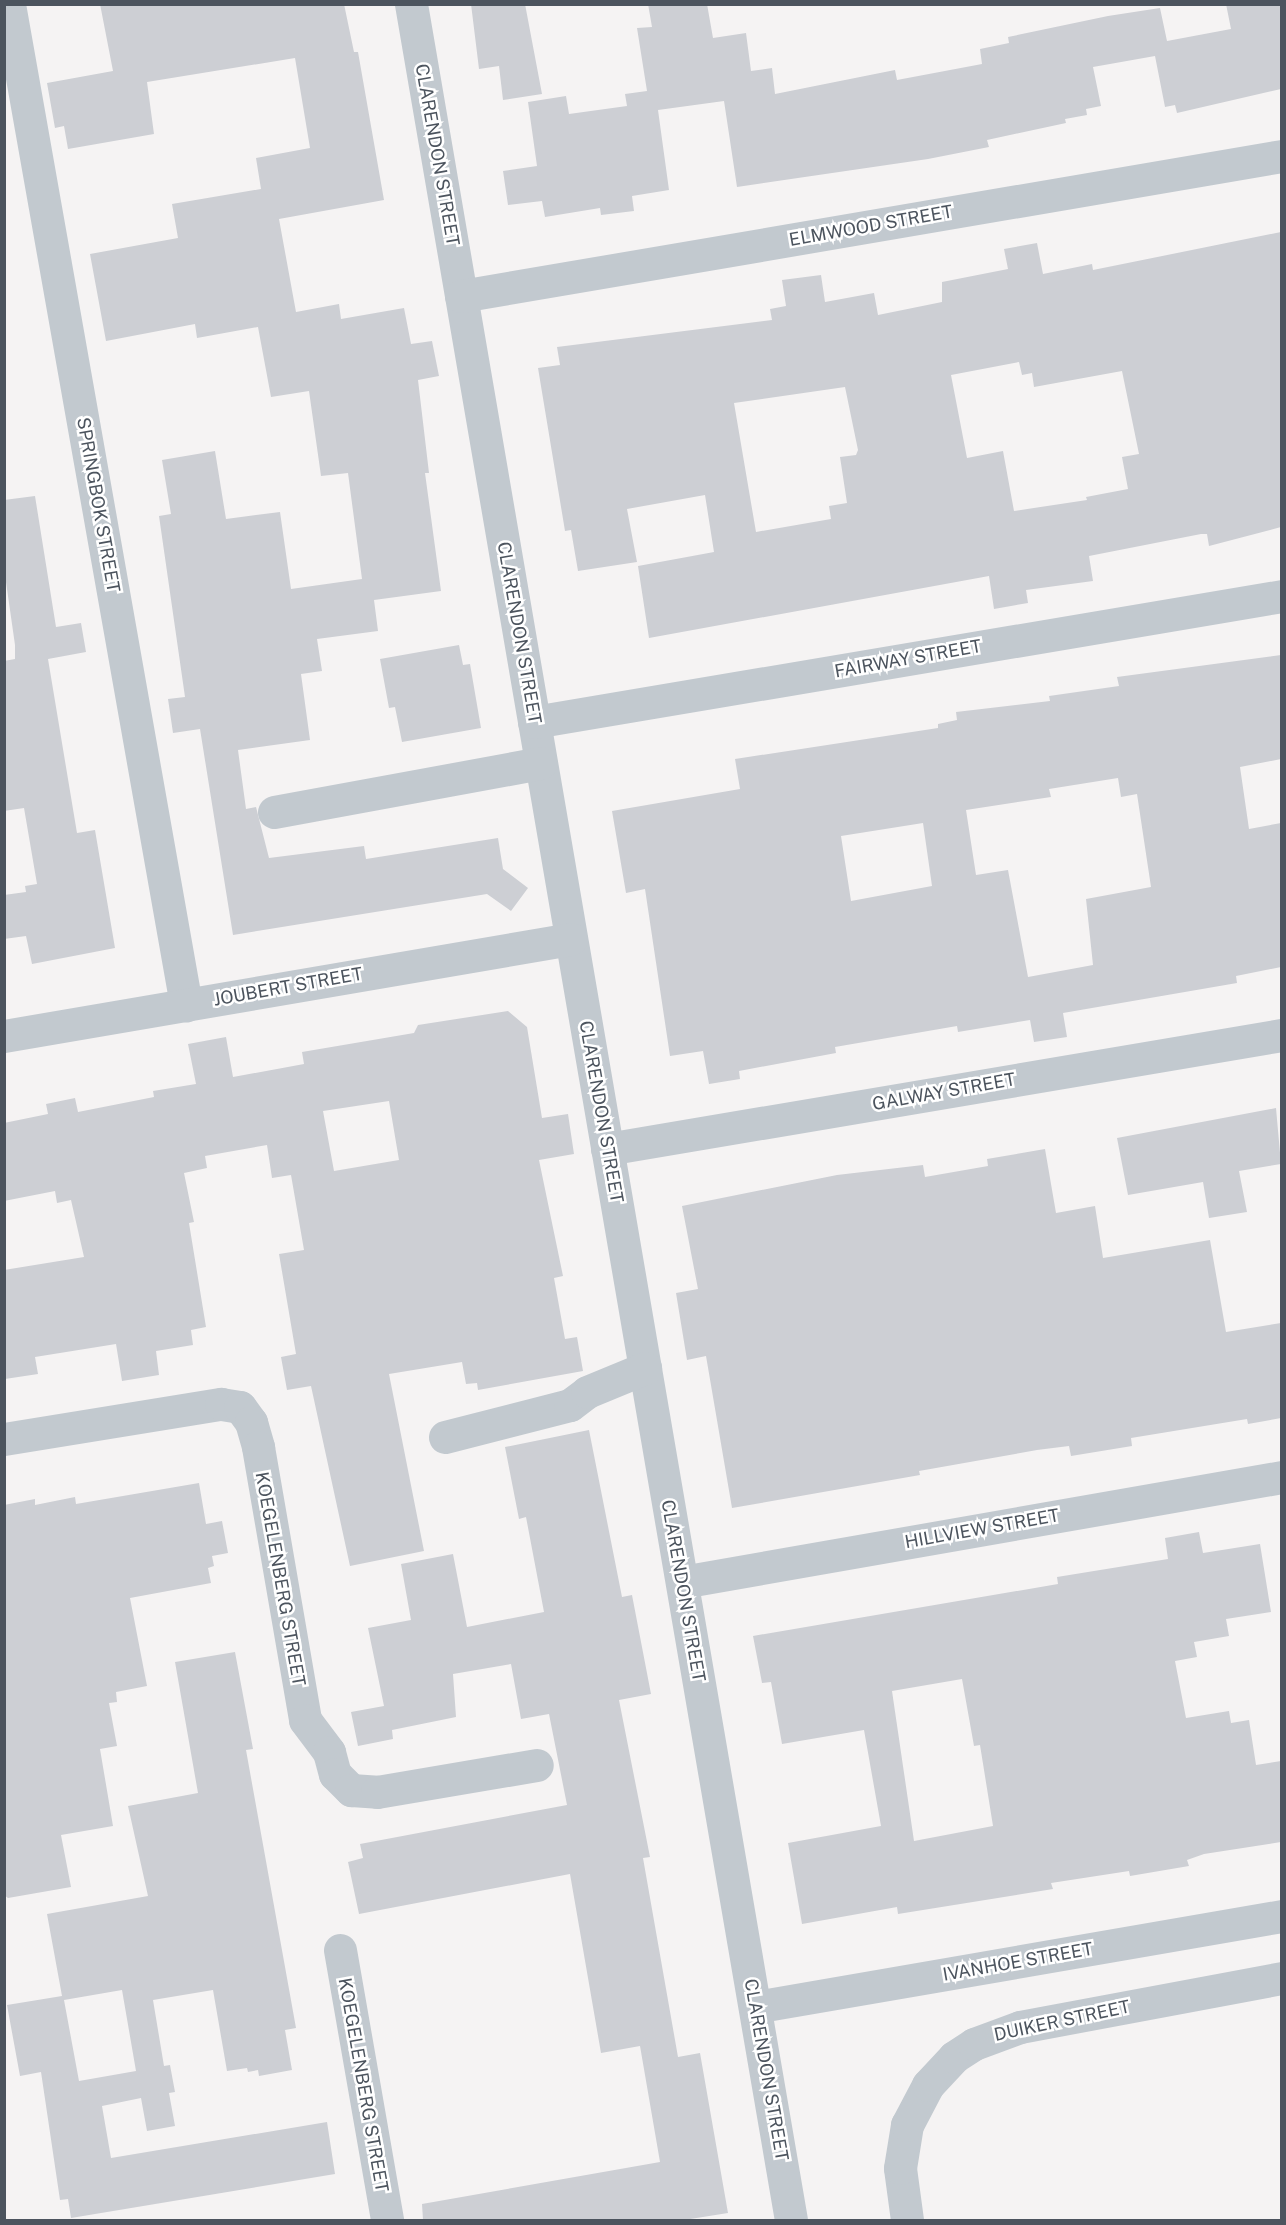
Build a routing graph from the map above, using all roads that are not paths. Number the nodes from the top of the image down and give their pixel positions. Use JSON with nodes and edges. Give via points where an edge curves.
{"nodes":[{"id":1,"x":9,"y":4,"type":"edge"},
{"id":2,"x":411,"y":4,"type":"edge"},
{"id":3,"x":1281,"y":156,"type":"edge"},
{"id":4,"x":461,"y":296,"type":"junction"},
{"id":5,"x":1281,"y":596,"type":"edge"},
{"id":6,"x":534,"y":722,"type":"junction"},
{"id":7,"x":541,"y":763,"type":"junction"},
{"id":8,"x":274,"y":812,"type":"dead end"},
{"id":9,"x":571,"y":939,"type":"junction"},
{"id":10,"x":186,"y":1005,"type":"junction"},
{"id":11,"x":1281,"y":1035,"type":"edge"},
{"id":12,"x":4,"y":1036,"type":"edge"},
{"id":13,"x":607,"y":1149,"type":"junction"},
{"id":14,"x":645,"y":1368,"type":"junction"},
{"id":15,"x":445,"y":1437,"type":"dead end"},
{"id":16,"x":4,"y":1439,"type":"edge"},
{"id":17,"x":1281,"y":1477,"type":"edge"},
{"id":18,"x":682,"y":1582,"type":"junction"},
{"id":19,"x":537,"y":1765,"type":"dead end"},
{"id":20,"x":1281,"y":1917,"type":"edge"},
{"id":21,"x":340,"y":1950,"type":"dead end"},
{"id":22,"x":1281,"y":1978,"type":"edge"},
{"id":23,"x":755,"y":2007,"type":"junction"},
{"id":24,"x":387,"y":2220,"type":"edge"},
{"id":25,"x":791,"y":2220,"type":"edge"},
{"id":26,"x":907,"y":2220,"type":"edge"}],
"edges":[{"from":1,"to":10,"type":"street","name":"SPRINGBOK STREET"},
{"from":2,"to":4,"type":"street","name":"CLARENDON STREET"},
{"from":3,"to":4,"type":"street","name":"ELMWOOD STREET"},
{"from":4,"to":6,"type":"street","name":"CLARENDON STREET"},
{"from":5,"to":6,"type":"street","name":"FAIRWAY STREET"},
{"from":6,"to":7,"type":"street","name":"CLARENDON STREET"},
{"from":7,"to":8,"type":"street"},
{"from":7,"to":9,"type":"street","name":"CLARENDON STREET"},
{"from":9,"to":10,"type":"street","name":"JOUBERT STREET"},
{"from":9,"to":13,"type":"street","name":"CLARENDON STREET"},
{"from":10,"to":12,"type":"street","name":"JOUBERT STREET"},
{"from":11,"to":13,"type":"street","name":"GALWAY STREET"},
{"from":13,"to":14,"type":"street","name":"CLARENDON STREET"},
{"from":14,"to":15,"type":"street","via":[[587,1392],[570,1405]]},
{"from":14,"to":18,"type":"street","name":"CLARENDON STREET"},
{"from":16,"to":19,"type":"street","name":"KOEGELENBERG STREET","via":[[221,1404],[240,1407],[251,1422],[258,1448],[304,1720],[329,1752],[335,1774],[351,1790],[377,1792]]},
{"from":17,"to":18,"type":"street","name":"HILLVIEW STREET"},
{"from":18,"to":23,"type":"street","name":"CLARENDON STREET"},
{"from":20,"to":23,"type":"street","name":"IVANHOE STREET"},
{"from":21,"to":24,"type":"street","name":"KOEGELENBERG STREET"},
{"from":22,"to":26,"type":"street","name":"DUIKER STREET","via":[[1020,2027],[974,2044],[954,2057],[928,2085],[908,2126],[900,2168]]},
{"from":23,"to":25,"type":"street","name":"CLARENDON STREET"}]}
